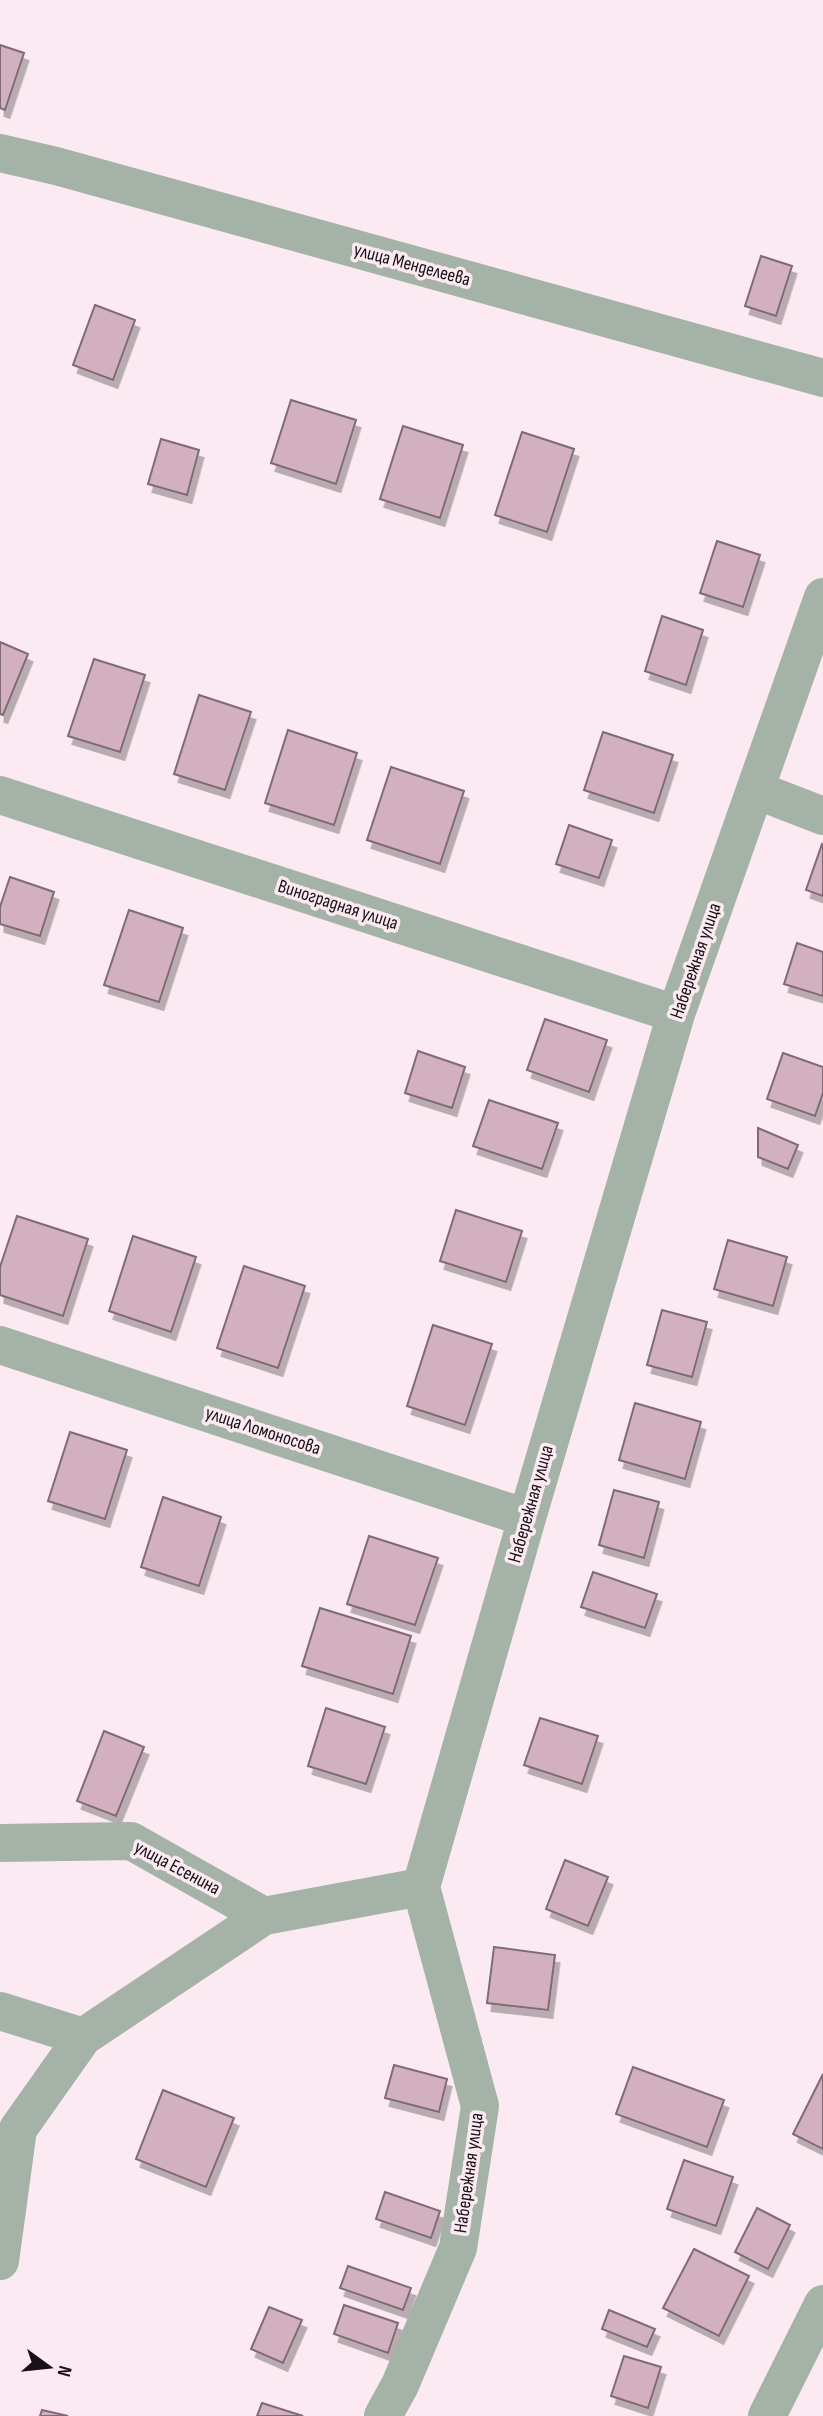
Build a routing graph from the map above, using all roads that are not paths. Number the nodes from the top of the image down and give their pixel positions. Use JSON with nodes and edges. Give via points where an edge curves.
{"nodes":[{"id":1,"x":0,"y":153,"type":"edge"},
{"id":2,"x":823,"y":378,"type":"edge"},
{"id":3,"x":823,"y":597,"type":"edge"},
{"id":4,"x":756,"y":790,"type":"junction"},
{"id":5,"x":0,"y":795,"type":"edge"},
{"id":6,"x":823,"y":816,"type":"edge"},
{"id":7,"x":676,"y":1014,"type":"junction"},
{"id":8,"x":0,"y":1345,"type":"edge"},
{"id":9,"x":527,"y":1518,"type":"junction"},
{"id":10,"x":0,"y":1843,"type":"edge"},
{"id":11,"x":421,"y":1887,"type":"junction"},
{"id":12,"x":264,"y":1916,"type":"junction"},
{"id":13,"x":0,"y":2011,"type":"edge"},
{"id":14,"x":83,"y":2037,"type":"junction"},
{"id":15,"x":0,"y":2261,"type":"edge"},
{"id":16,"x":823,"y":2304,"type":"edge"},
{"id":17,"x":383,"y":2416,"type":"edge"},
{"id":18,"x":766,"y":2416,"type":"edge"}],
"edges":[{"from":1,"to":2,"type":"street","name":"улица Менделеева"},
{"from":3,"to":4,"type":"street","name":"Набережная улица"},
{"from":4,"to":6,"type":"street"},
{"from":4,"to":7,"type":"street","name":"Набережная улица"},
{"from":5,"to":7,"type":"street","name":"Виноградная улица"},
{"from":7,"to":9,"type":"street","name":"Набережная улица"},
{"from":8,"to":9,"type":"street","name":"улица Ломоносова"},
{"from":9,"to":11,"type":"street","name":"Набережная улица"},
{"from":10,"to":12,"type":"street","name":"улица Есенина","via":[[131,1841]]},
{"from":11,"to":12,"type":"street"},
{"from":11,"to":17,"type":"street","name":"Набережная улица","via":[[480,2106],[458,2248]]},
{"from":12,"to":14,"type":"street"},
{"from":13,"to":14,"type":"street"},
{"from":14,"to":15,"type":"street","via":[[18,2129]]},
{"from":16,"to":18,"type":"street"}]}
